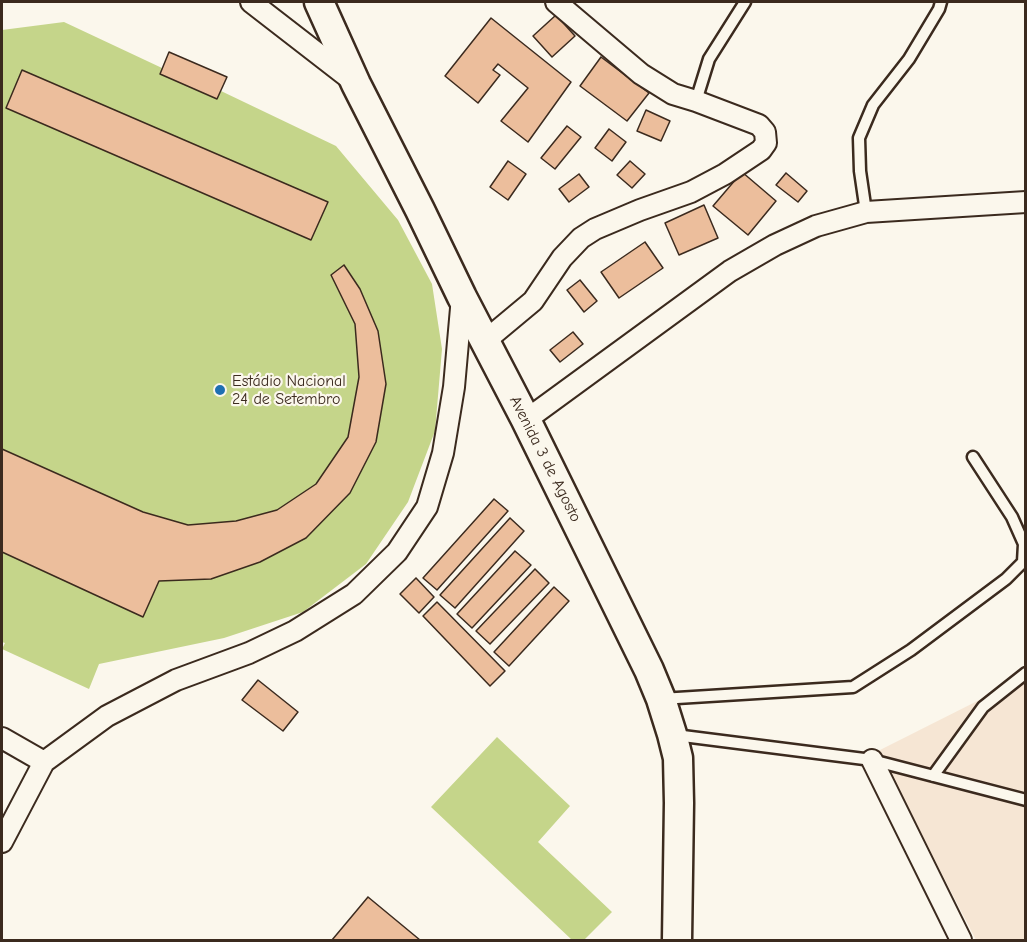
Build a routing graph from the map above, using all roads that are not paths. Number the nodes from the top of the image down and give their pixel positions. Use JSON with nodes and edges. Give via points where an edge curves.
{"nodes":[{"id":1,"x":251,"y":2,"type":"edge"},
{"id":2,"x":319,"y":2,"type":"edge"},
{"id":3,"x":556,"y":2,"type":"edge"},
{"id":4,"x":745,"y":2,"type":"edge"},
{"id":5,"x":941,"y":2,"type":"edge"},
{"id":6,"x":356,"y":84,"type":"junction"},
{"id":7,"x":696,"y":101,"type":"junction"},
{"id":8,"x":1026,"y":202,"type":"edge"},
{"id":9,"x":866,"y":212,"type":"junction"},
{"id":10,"x":462,"y":297,"type":"junction"},
{"id":11,"x":485,"y":341,"type":"junction"},
{"id":12,"x":526,"y":420,"type":"junction"},
{"id":13,"x":974,"y":457,"type":"dead end"},
{"id":14,"x":1026,"y":673,"type":"edge"},
{"id":15,"x":661,"y":699,"type":"junction"},
{"id":16,"x":672,"y":734,"type":"junction"},
{"id":17,"x":2,"y":738,"type":"edge"},
{"id":18,"x":872,"y":760,"type":"junction"},
{"id":19,"x":44,"y":762,"type":"junction"},
{"id":20,"x":933,"y":776,"type":"junction"},
{"id":21,"x":1026,"y":800,"type":"edge"},
{"id":22,"x":2,"y":842,"type":"edge"},
{"id":23,"x":677,"y":940,"type":"edge"},
{"id":24,"x":961,"y":940,"type":"edge"}],
"edges":[{"from":1,"to":6,"type":"street"},
{"from":2,"to":6,"type":"street","name":"Avenida 3 de Agosto"},
{"from":3,"to":7,"type":"street","via":[[640,74]]},
{"from":4,"to":7,"type":"lane","via":[[709,59]]},
{"from":5,"to":9,"type":"lane","via":[[909,59],[873,105],[859,138]]},
{"from":6,"to":10,"type":"street","name":"Avenida 3 de Agosto"},
{"from":7,"to":11,"type":"street","via":[[759,125],[765,132],[761,150],[692,192],[640,210],[581,238],[533,300]]},
{"from":8,"to":9,"type":"street"},
{"from":9,"to":12,"type":"street","via":[[816,226],[730,271]]},
{"from":10,"to":11,"type":"street","name":"Avenida 3 de Agosto"},
{"from":10,"to":19,"type":"street","via":[[443,453],[427,507],[397,552],[354,594],[295,631],[176,680],[107,716]]},
{"from":11,"to":12,"type":"street","name":"Avenida 3 de Agosto"},
{"from":12,"to":15,"type":"street","name":"Avenida 3 de Agosto"},
{"from":13,"to":15,"type":"lane","via":[[1012,517],[1024,544],[1023,562],[1006,579],[853,687]]},
{"from":14,"to":20,"type":"lane","via":[[983,706]]},
{"from":15,"to":16,"type":"street","name":"Avenida 3 de Agosto"},
{"from":16,"to":18,"type":"lane"},
{"from":16,"to":23,"type":"street","name":"Avenida 3 de Agosto","via":[[678,758]]},
{"from":17,"to":19,"type":"street"},
{"from":18,"to":20,"type":"lane"},
{"from":18,"to":24,"type":"street"},
{"from":19,"to":22,"type":"street"},
{"from":20,"to":21,"type":"lane"}]}
